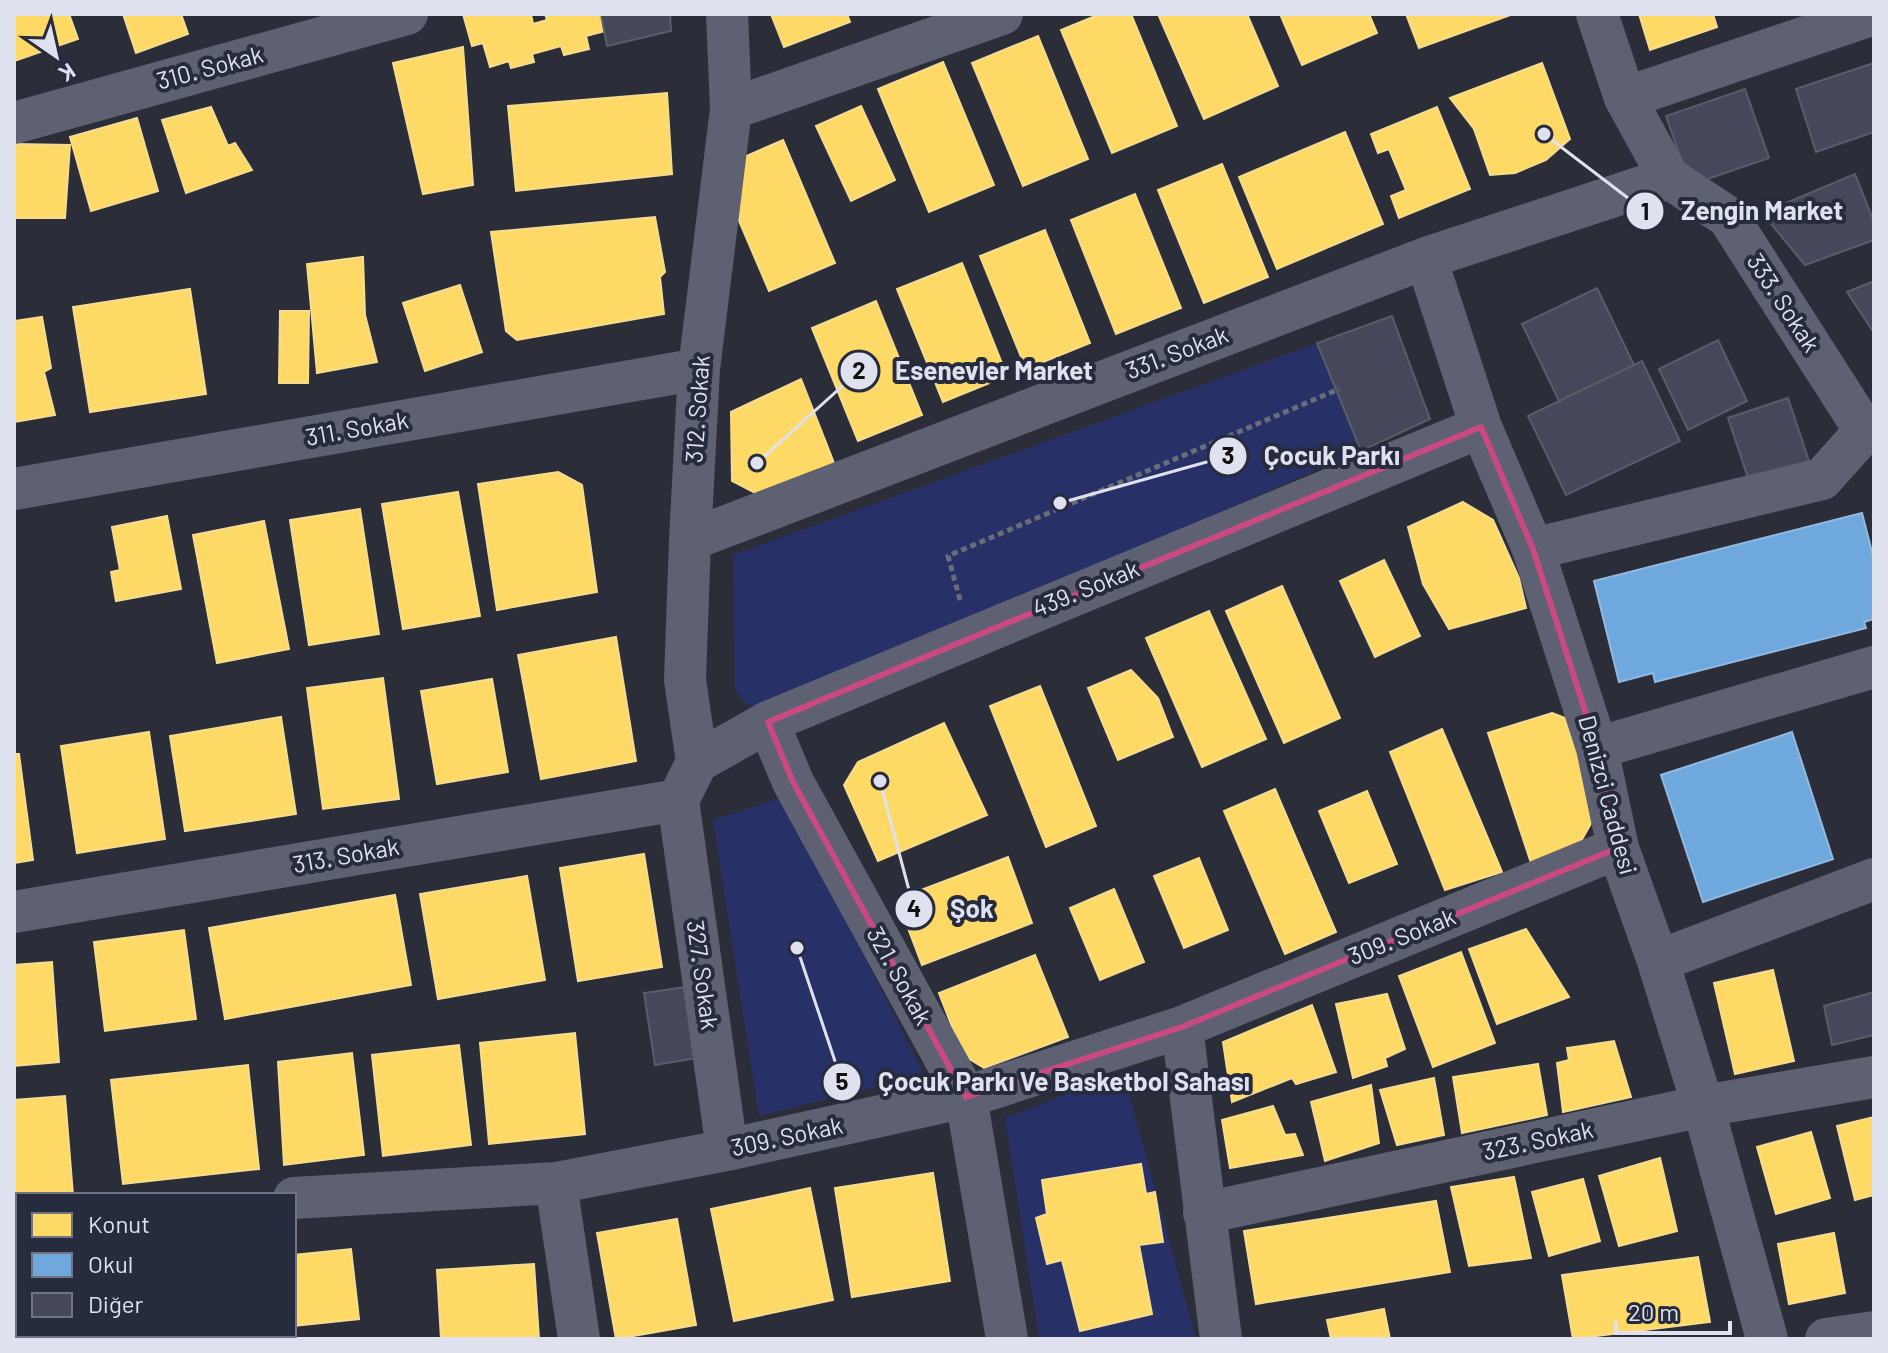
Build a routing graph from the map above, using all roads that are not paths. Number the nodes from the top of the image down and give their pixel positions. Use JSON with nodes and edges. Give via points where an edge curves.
{"nodes":[{"id":1,"x":407,"y":14,"type":"edge"},
{"id":2,"x":727,"y":14,"type":"edge"},
{"id":3,"x":1002,"y":14,"type":"edge"},
{"id":4,"x":1597,"y":14,"type":"edge"},
{"id":5,"x":1874,"y":14,"type":"edge"},
{"id":6,"x":1625,"y":98,"type":"junction"},
{"id":7,"x":731,"y":109,"type":"junction"},
{"id":8,"x":14,"y":123,"type":"edge"},
{"id":9,"x":1669,"y":178,"type":"junction"},
{"id":10,"x":1426,"y":258,"type":"junction"},
{"id":11,"x":699,"y":369,"type":"junction"},
{"id":12,"x":1481,"y":427,"type":"junction"},
{"id":13,"x":1870,"y":430,"type":"edge"},
{"id":14,"x":14,"y":489,"type":"edge"},
{"id":15,"x":690,"y":540,"type":"junction"},
{"id":16,"x":1533,"y":549,"type":"junction"},
{"id":17,"x":1874,"y":667,"type":"edge"},
{"id":18,"x":768,"y":722,"type":"junction"},
{"id":19,"x":1597,"y":748,"type":"junction"},
{"id":20,"x":697,"y":762,"type":"junction"},
{"id":21,"x":678,"y":800,"type":"junction"},
{"id":22,"x":1618,"y":848,"type":"junction"},
{"id":23,"x":1874,"y":879,"type":"edge"},
{"id":24,"x":14,"y":912,"type":"edge"},
{"id":25,"x":1658,"y":961,"type":"junction"},
{"id":26,"x":1182,"y":1027,"type":"junction"},
{"id":27,"x":1874,"y":1077,"type":"edge"},
{"id":28,"x":966,"y":1097,"type":"junction"},
{"id":29,"x":1703,"y":1106,"type":"junction"},
{"id":30,"x":727,"y":1150,"type":"junction"},
{"id":31,"x":556,"y":1183,"type":"junction"},
{"id":32,"x":296,"y":1198,"type":"edge"},
{"id":33,"x":1204,"y":1213,"type":"junction"},
{"id":34,"x":1874,"y":1332,"type":"edge"},
{"id":35,"x":579,"y":1339,"type":"edge"},
{"id":36,"x":1007,"y":1339,"type":"edge"},
{"id":37,"x":1221,"y":1339,"type":"edge"},
{"id":38,"x":1767,"y":1339,"type":"edge"},
{"id":39,"x":1826,"y":1339,"type":"edge"}],
"edges":[{"from":1,"to":8,"type":"street","name":"310. Sokak"},
{"from":2,"to":7,"type":"street","name":"312. Sokak"},
{"from":3,"to":7,"type":"street"},
{"from":4,"to":6,"type":"street","name":"333. Sokak"},
{"from":5,"to":6,"type":"street"},
{"from":6,"to":9,"type":"street","name":"333. Sokak"},
{"from":7,"to":11,"type":"street","name":"312. Sokak"},
{"from":9,"to":10,"type":"street","name":"331. Sokak"},
{"from":9,"to":13,"type":"street","name":"333. Sokak","via":[[1728,217]]},
{"from":10,"to":12,"type":"street","name":"Denizci Caddesi"},
{"from":10,"to":15,"type":"street","name":"331. Sokak"},
{"from":11,"to":14,"type":"street","name":"311. Sokak"},
{"from":11,"to":15,"type":"street","name":"312. Sokak"},
{"from":12,"to":16,"type":"street","name":"Denizci Caddesi"},
{"from":12,"to":18,"type":"street","name":"439. Sokak"},
{"from":13,"to":16,"type":"street","via":[[1822,479]]},
{"from":15,"to":20,"type":"street","name":"312. Sokak","via":[[685,680]]},
{"from":16,"to":19,"type":"street","name":"Denizci Caddesi"},
{"from":17,"to":19,"type":"street"},
{"from":18,"to":20,"type":"street","name":"439. Sokak"},
{"from":18,"to":28,"type":"street","name":"321. Sokak","via":[[793,782]]},
{"from":19,"to":22,"type":"street","name":"Denizci Caddesi"},
{"from":20,"to":21,"type":"street"},
{"from":21,"to":24,"type":"street","name":"313. Sokak"},
{"from":21,"to":30,"type":"street","name":"327. Sokak"},
{"from":22,"to":25,"type":"street","name":"Denizci Caddesi"},
{"from":22,"to":26,"type":"street","name":"309. Sokak"},
{"from":23,"to":25,"type":"street"},
{"from":25,"to":29,"type":"street","name":"Denizci Caddesi"},
{"from":26,"to":28,"type":"street","name":"309. Sokak"},
{"from":26,"to":33,"type":"street"},
{"from":27,"to":29,"type":"street","name":"323. Sokak"},
{"from":28,"to":30,"type":"street","name":"309. Sokak"},
{"from":28,"to":36,"type":"street","name":"321. Sokak"},
{"from":29,"to":33,"type":"street","name":"323. Sokak"},
{"from":29,"to":38,"type":"street","name":"Denizci Caddesi"},
{"from":30,"to":31,"type":"street","name":"309. Sokak"},
{"from":31,"to":32,"type":"street","name":"309. Sokak"},
{"from":31,"to":35,"type":"street"},
{"from":33,"to":37,"type":"street"},
{"from":34,"to":39,"type":"street"}]}
